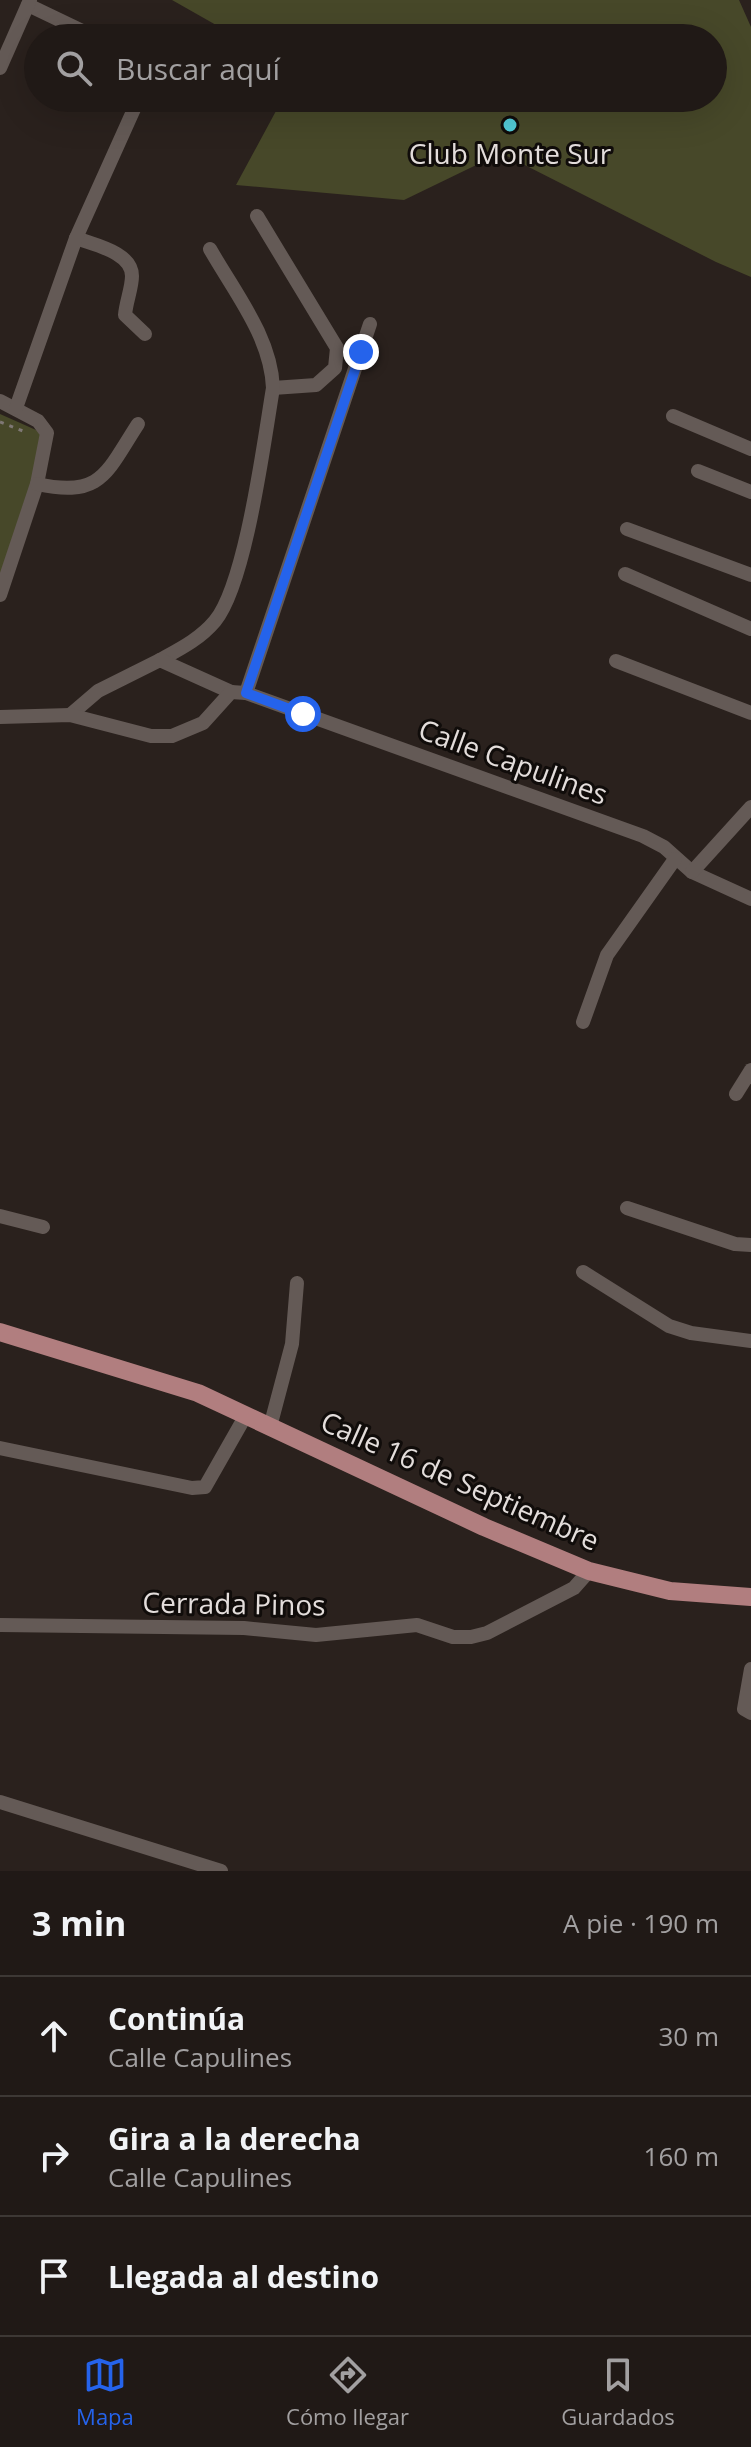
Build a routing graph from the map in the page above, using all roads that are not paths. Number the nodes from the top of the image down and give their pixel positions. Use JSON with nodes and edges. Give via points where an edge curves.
{"nodes":[{"id":1,"x":29,"y":3,"type":"edge"},
{"id":2,"x":70,"y":24,"type":"edge"},
{"id":3,"x":1,"y":61,"type":"edge"},
{"id":4,"x":133,"y":112,"type":"edge"},
{"id":5,"x":257,"y":216,"type":"dead end"},
{"id":6,"x":76,"y":238,"type":"junction"},
{"id":7,"x":210,"y":249,"type":"dead end"},
{"id":8,"x":370,"y":324,"type":"dead end"},
{"id":9,"x":145,"y":334,"type":"dead end"},
{"id":10,"x":273,"y":388,"type":"junction"},
{"id":11,"x":0,"y":401,"type":"edge"},
{"id":12,"x":16,"y":408,"type":"junction"},
{"id":13,"x":673,"y":416,"type":"dead end"},
{"id":14,"x":138,"y":424,"type":"dead end"},
{"id":15,"x":751,"y":449,"type":"edge"},
{"id":16,"x":698,"y":471,"type":"dead end"},
{"id":17,"x":37,"y":484,"type":"junction"},
{"id":18,"x":751,"y":492,"type":"edge"},
{"id":19,"x":627,"y":529,"type":"dead end"},
{"id":20,"x":625,"y":574,"type":"dead end"},
{"id":21,"x":751,"y":575,"type":"edge"},
{"id":22,"x":0,"y":595,"type":"edge"},
{"id":23,"x":751,"y":629,"type":"edge"},
{"id":24,"x":160,"y":660,"type":"junction"},
{"id":25,"x":616,"y":661,"type":"dead end"},
{"id":26,"x":238,"y":693,"type":"junction"},
{"id":27,"x":751,"y":713,"type":"edge"},
{"id":28,"x":70,"y":715,"type":"junction"},
{"id":29,"x":0,"y":717,"type":"edge"},
{"id":30,"x":751,"y":807,"type":"edge"},
{"id":31,"x":675,"y":859,"type":"junction"},
{"id":32,"x":692,"y":872,"type":"junction"},
{"id":33,"x":751,"y":899,"type":"edge"},
{"id":34,"x":583,"y":1022,"type":"dead end"},
{"id":35,"x":751,"y":1070,"type":"edge"},
{"id":36,"x":736,"y":1094,"type":"dead end"},
{"id":37,"x":627,"y":1208,"type":"dead end"},
{"id":38,"x":0,"y":1216,"type":"edge"},
{"id":39,"x":43,"y":1227,"type":"dead end"},
{"id":40,"x":751,"y":1245,"type":"edge"},
{"id":41,"x":583,"y":1272,"type":"dead end"},
{"id":42,"x":297,"y":1283,"type":"dead end"},
{"id":43,"x":0,"y":1332,"type":"edge"},
{"id":44,"x":751,"y":1341,"type":"edge"},
{"id":45,"x":246,"y":1415,"type":"junction"},
{"id":46,"x":270,"y":1427,"type":"junction"},
{"id":47,"x":0,"y":1448,"type":"edge"},
{"id":48,"x":589,"y":1571,"type":"junction"},
{"id":49,"x":751,"y":1597,"type":"edge"},
{"id":50,"x":0,"y":1625,"type":"edge"},
{"id":51,"x":751,"y":1669,"type":"edge"},
{"id":52,"x":751,"y":1713,"type":"edge"},
{"id":53,"x":0,"y":1802,"type":"edge"},
{"id":54,"x":221,"y":1871,"type":"edge"}],
"edges":[{"from":1,"to":2,"type":"street"},
{"from":1,"to":3,"type":"street"},
{"from":4,"to":6,"type":"street"},
{"from":5,"to":10,"type":"street","via":[[337,348],[335,368],[316,385]]},
{"from":6,"to":9,"type":"street","via":[[130,264],[125,315]]},
{"from":6,"to":12,"type":"street"},
{"from":7,"to":10,"type":"street","via":[[265,345]]},
{"from":8,"to":26,"type":"street"},
{"from":10,"to":24,"type":"street","via":[[236,576],[216,620]]},
{"from":11,"to":12,"type":"street"},
{"from":12,"to":17,"type":"street","via":[[47,433]]},
{"from":13,"to":15,"type":"street"},
{"from":14,"to":17,"type":"street","via":[[108,470],[87,487]]},
{"from":16,"to":18,"type":"street"},
{"from":17,"to":22,"type":"street"},
{"from":19,"to":21,"type":"street"},
{"from":20,"to":23,"type":"street"},
{"from":24,"to":26,"type":"street","name":"Calle Capulines"},
{"from":24,"to":28,"type":"street","via":[[98,691]]},
{"from":25,"to":27,"type":"street"},
{"from":26,"to":28,"type":"street","via":[[203,723],[172,736],[137,733]]},
{"from":26,"to":31,"type":"street","name":"Calle Capulines","via":[[643,836]]},
{"from":28,"to":29,"type":"street"},
{"from":30,"to":32,"type":"street"},
{"from":31,"to":32,"type":"street","name":"Calle Capulines"},
{"from":31,"to":34,"type":"street","via":[[607,955]]},
{"from":32,"to":33,"type":"street","name":"Calle Capulines"},
{"from":35,"to":36,"type":"street"},
{"from":37,"to":40,"type":"street"},
{"from":38,"to":39,"type":"street"},
{"from":41,"to":44,"type":"street","via":[[669,1326]]},
{"from":42,"to":46,"type":"street","via":[[292,1344]]},
{"from":43,"to":45,"type":"main road","name":"Calle 16 de Septiembre","via":[[198,1393]]},
{"from":45,"to":46,"type":"main road","name":"Calle 16 de Septiembre"},
{"from":45,"to":47,"type":"street","via":[[205,1487]]},
{"from":46,"to":48,"type":"main road","name":"Calle 16 de Septiembre"},
{"from":48,"to":49,"type":"main road","name":"Calle 16 de Septiembre","via":[[670,1591]]},
{"from":48,"to":50,"type":"street","name":"Cerrada Pinos","via":[[574,1588],[471,1637],[417,1625],[316,1635],[244,1628]]},
{"from":51,"to":52,"type":"street","via":[[743,1700]]},
{"from":53,"to":54,"type":"street"}]}
